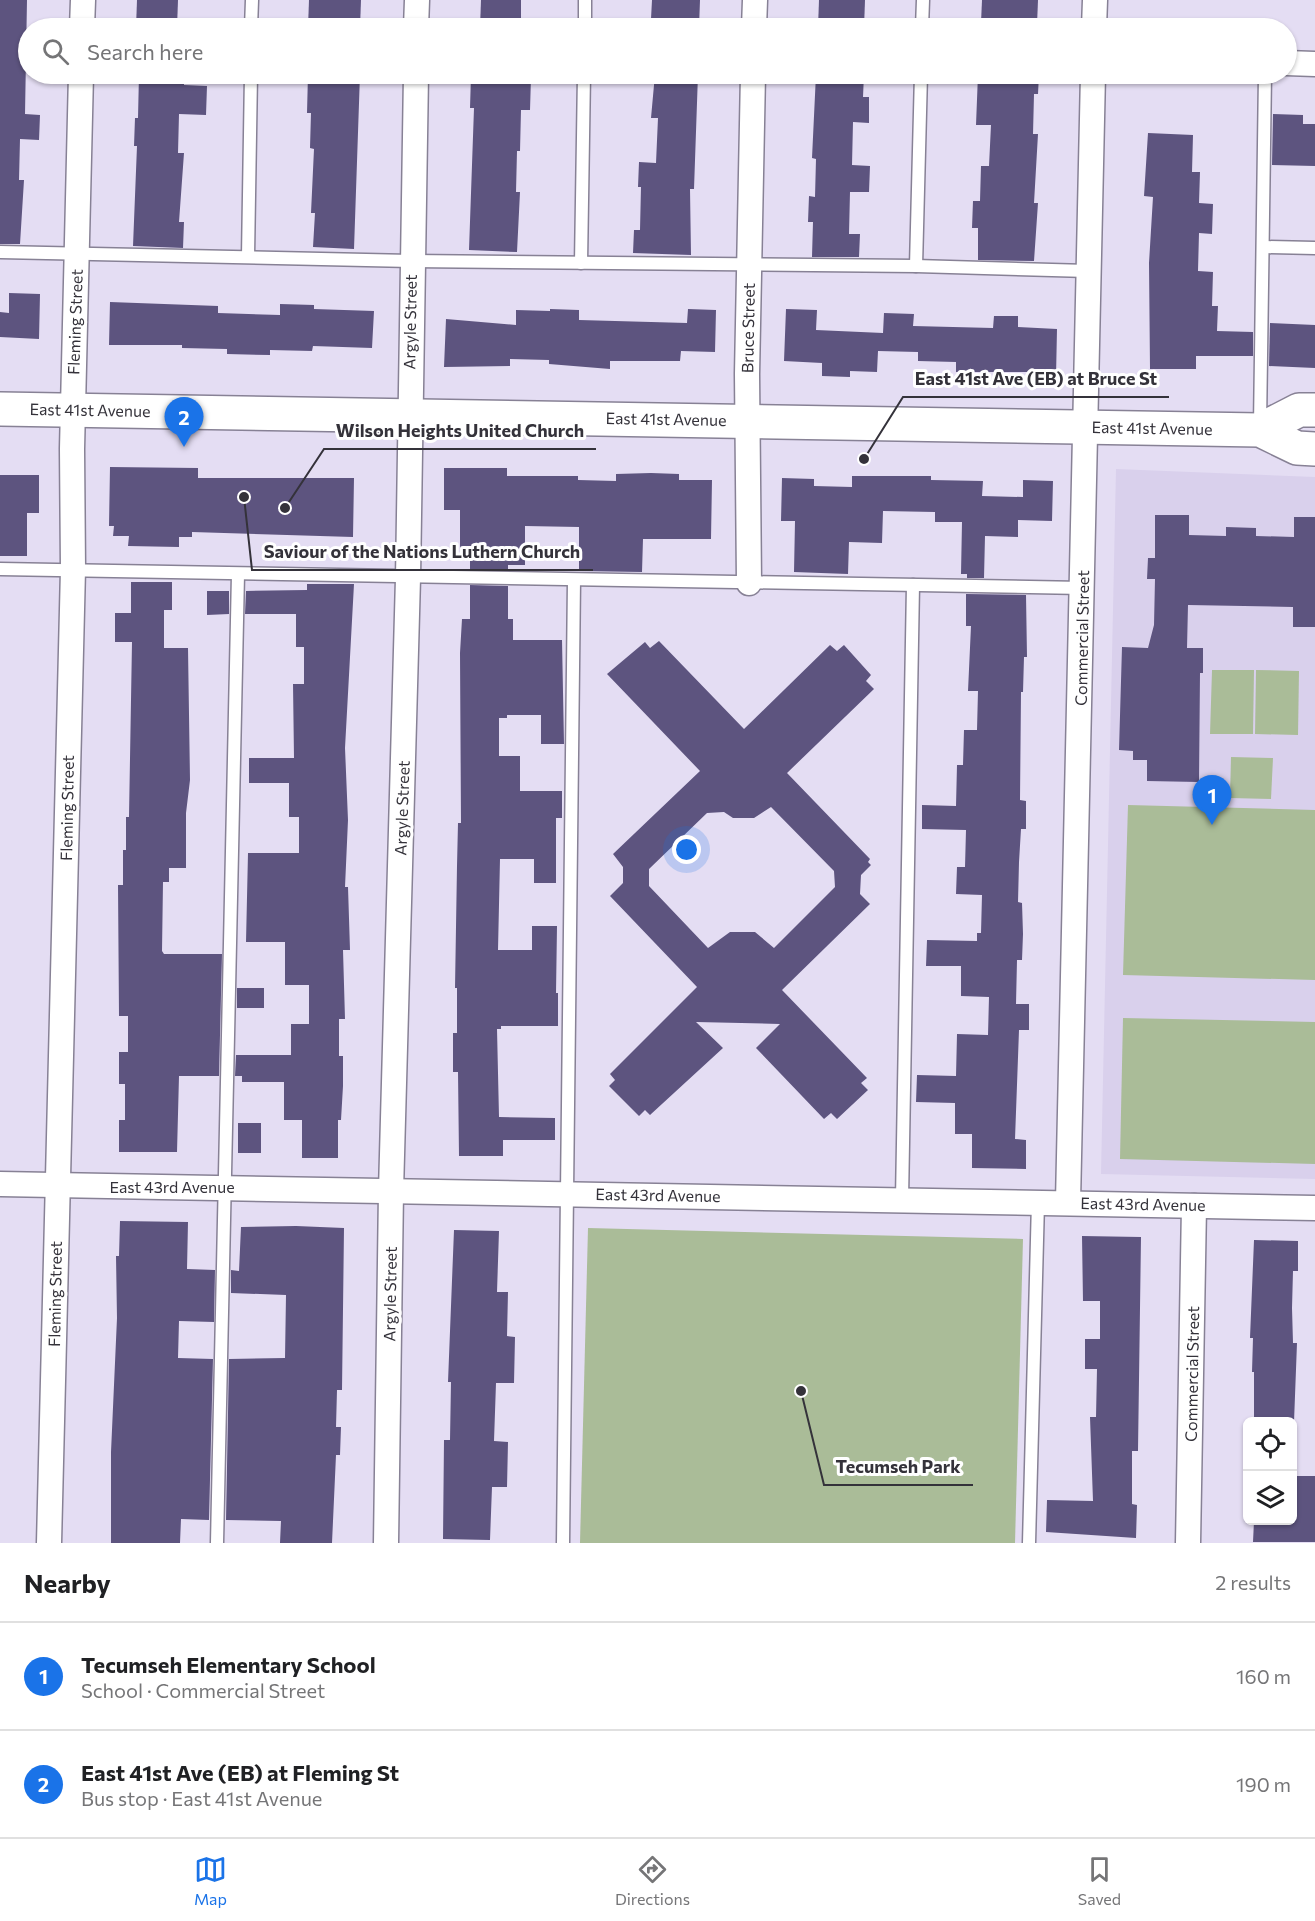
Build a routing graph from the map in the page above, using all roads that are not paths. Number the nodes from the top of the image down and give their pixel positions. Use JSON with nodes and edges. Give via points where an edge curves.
{"nodes":[{"id":1,"x":83,"y":0,"type":"edge"},
{"id":2,"x":252,"y":0,"type":"edge"},
{"id":3,"x":417,"y":0,"type":"edge"},
{"id":4,"x":585,"y":0,"type":"edge"},
{"id":5,"x":755,"y":0,"type":"edge"},
{"id":6,"x":923,"y":0,"type":"edge"},
{"id":7,"x":1095,"y":0,"type":"edge"},
{"id":8,"x":82,"y":18,"type":"edge"},
{"id":9,"x":251,"y":18,"type":"edge"},
{"id":10,"x":417,"y":18,"type":"edge"},
{"id":11,"x":585,"y":18,"type":"edge"},
{"id":12,"x":754,"y":18,"type":"edge"},
{"id":13,"x":922,"y":18,"type":"edge"},
{"id":14,"x":1094,"y":18,"type":"edge"},
{"id":15,"x":1297,"y":63,"type":"edge"},
{"id":16,"x":1315,"y":64,"type":"edge"},
{"id":17,"x":81,"y":84,"type":"edge"},
{"id":18,"x":251,"y":84,"type":"edge"},
{"id":19,"x":416,"y":84,"type":"edge"},
{"id":20,"x":584,"y":84,"type":"edge"},
{"id":21,"x":753,"y":84,"type":"edge"},
{"id":22,"x":921,"y":84,"type":"edge"},
{"id":23,"x":1093,"y":84,"type":"edge"},
{"id":24,"x":1265,"y":84,"type":"edge"},
{"id":25,"x":1264,"y":247,"type":"junction"},
{"id":26,"x":1315,"y":248,"type":"edge"},
{"id":27,"x":0,"y":252,"type":"edge"},
{"id":28,"x":78,"y":253,"type":"junction"},
{"id":29,"x":248,"y":256,"type":"junction"},
{"id":30,"x":411,"y":261,"type":"junction"},
{"id":31,"x":581,"y":263,"type":"junction"},
{"id":32,"x":749,"y":265,"type":"junction"},
{"id":33,"x":916,"y":266,"type":"junction"},
{"id":34,"x":1088,"y":271,"type":"junction"},
{"id":35,"x":0,"y":409,"type":"edge"},
{"id":36,"x":73,"y":410,"type":"junction"},
{"id":37,"x":1315,"y":410,"type":"edge"},
{"id":38,"x":409,"y":415,"type":"junction"},
{"id":39,"x":748,"y":421,"type":"junction"},
{"id":40,"x":1086,"y":426,"type":"junction"},
{"id":41,"x":1260,"y":430,"type":"junction"},
{"id":42,"x":1315,"y":449,"type":"edge"},
{"id":43,"x":0,"y":569,"type":"edge"},
{"id":44,"x":73,"y":569,"type":"junction"},
{"id":45,"x":238,"y":574,"type":"junction"},
{"id":46,"x":408,"y":578,"type":"junction"},
{"id":47,"x":574,"y":580,"type":"junction"},
{"id":48,"x":749,"y":583,"type":"junction"},
{"id":49,"x":913,"y":585,"type":"junction"},
{"id":50,"x":1083,"y":588,"type":"junction"},
{"id":51,"x":0,"y":1184,"type":"edge"},
{"id":52,"x":58,"y":1185,"type":"junction"},
{"id":53,"x":225,"y":1187,"type":"junction"},
{"id":54,"x":391,"y":1191,"type":"junction"},
{"id":55,"x":567,"y":1194,"type":"junction"},
{"id":56,"x":902,"y":1199,"type":"junction"},
{"id":57,"x":1038,"y":1202,"type":"junction"},
{"id":58,"x":1068,"y":1202,"type":"junction"},
{"id":59,"x":1194,"y":1206,"type":"junction"},
{"id":60,"x":1315,"y":1208,"type":"edge"},
{"id":61,"x":49,"y":1543,"type":"edge"},
{"id":62,"x":217,"y":1543,"type":"edge"},
{"id":63,"x":386,"y":1543,"type":"edge"},
{"id":64,"x":563,"y":1543,"type":"edge"},
{"id":65,"x":1029,"y":1543,"type":"edge"},
{"id":66,"x":1188,"y":1543,"type":"edge"}],
"edges":[{"from":1,"to":8,"type":"street"},
{"from":2,"to":9,"type":"lane"},
{"from":3,"to":10,"type":"street"},
{"from":4,"to":11,"type":"lane"},
{"from":5,"to":12,"type":"street"},
{"from":6,"to":13,"type":"lane"},
{"from":7,"to":14,"type":"street"},
{"from":15,"to":16,"type":"street"},
{"from":17,"to":28,"type":"street","name":"Fleming Street"},
{"from":18,"to":29,"type":"lane"},
{"from":19,"to":30,"type":"street","name":"Argyle Street"},
{"from":20,"to":31,"type":"lane"},
{"from":21,"to":32,"type":"street","name":"Bruce Street"},
{"from":22,"to":33,"type":"lane"},
{"from":23,"to":34,"type":"street","name":"Commercial Street"},
{"from":24,"to":25,"type":"lane"},
{"from":25,"to":26,"type":"lane"},
{"from":25,"to":41,"type":"lane"},
{"from":27,"to":28,"type":"lane"},
{"from":28,"to":29,"type":"lane"},
{"from":28,"to":36,"type":"street","name":"Fleming Street"},
{"from":29,"to":30,"type":"lane"},
{"from":30,"to":31,"type":"lane"},
{"from":30,"to":38,"type":"street","name":"Argyle Street"},
{"from":31,"to":32,"type":"lane"},
{"from":32,"to":33,"type":"lane"},
{"from":32,"to":39,"type":"street","name":"Bruce Street"},
{"from":33,"to":34,"type":"lane"},
{"from":34,"to":40,"type":"street","name":"Commercial Street"},
{"from":35,"to":36,"type":"main road","name":"East 41st Avenue"},
{"from":36,"to":38,"type":"main road","name":"East 41st Avenue"},
{"from":36,"to":44,"type":"street","name":"Fleming Street"},
{"from":37,"to":41,"type":"main road","name":"East 41st Avenue","via":[[1299,410]]},
{"from":38,"to":39,"type":"main road","name":"East 41st Avenue"},
{"from":38,"to":46,"type":"street","name":"Argyle Street"},
{"from":39,"to":40,"type":"main road","name":"East 41st Avenue"},
{"from":39,"to":48,"type":"street","name":"Bruce Street"},
{"from":40,"to":41,"type":"main road","name":"East 41st Avenue"},
{"from":40,"to":50,"type":"street","name":"Commercial Street"},
{"from":41,"to":42,"type":"main road","name":"East 41st Avenue","via":[[1297,448]]},
{"from":43,"to":44,"type":"lane"},
{"from":44,"to":45,"type":"lane"},
{"from":44,"to":52,"type":"street","name":"Fleming Street"},
{"from":45,"to":46,"type":"lane"},
{"from":45,"to":53,"type":"lane"},
{"from":46,"to":47,"type":"lane"},
{"from":46,"to":54,"type":"street","name":"Argyle Street"},
{"from":47,"to":48,"type":"lane"},
{"from":47,"to":55,"type":"lane"},
{"from":48,"to":49,"type":"lane"},
{"from":49,"to":50,"type":"lane"},
{"from":49,"to":56,"type":"lane"},
{"from":50,"to":58,"type":"street","name":"Commercial Street"},
{"from":51,"to":52,"type":"street","name":"East 43rd Avenue"},
{"from":52,"to":53,"type":"street","name":"East 43rd Avenue"},
{"from":52,"to":61,"type":"street","name":"Fleming Street"},
{"from":53,"to":54,"type":"street","name":"East 43rd Avenue"},
{"from":53,"to":62,"type":"lane"},
{"from":54,"to":55,"type":"street","name":"East 43rd Avenue"},
{"from":54,"to":63,"type":"street","name":"Argyle Street"},
{"from":55,"to":56,"type":"street","name":"East 43rd Avenue"},
{"from":55,"to":64,"type":"lane"},
{"from":56,"to":57,"type":"street","name":"East 43rd Avenue"},
{"from":57,"to":58,"type":"street","name":"East 43rd Avenue"},
{"from":57,"to":65,"type":"lane"},
{"from":58,"to":59,"type":"street","name":"East 43rd Avenue"},
{"from":59,"to":60,"type":"street","name":"East 43rd Avenue"},
{"from":59,"to":66,"type":"street","name":"Commercial Street"}]}
